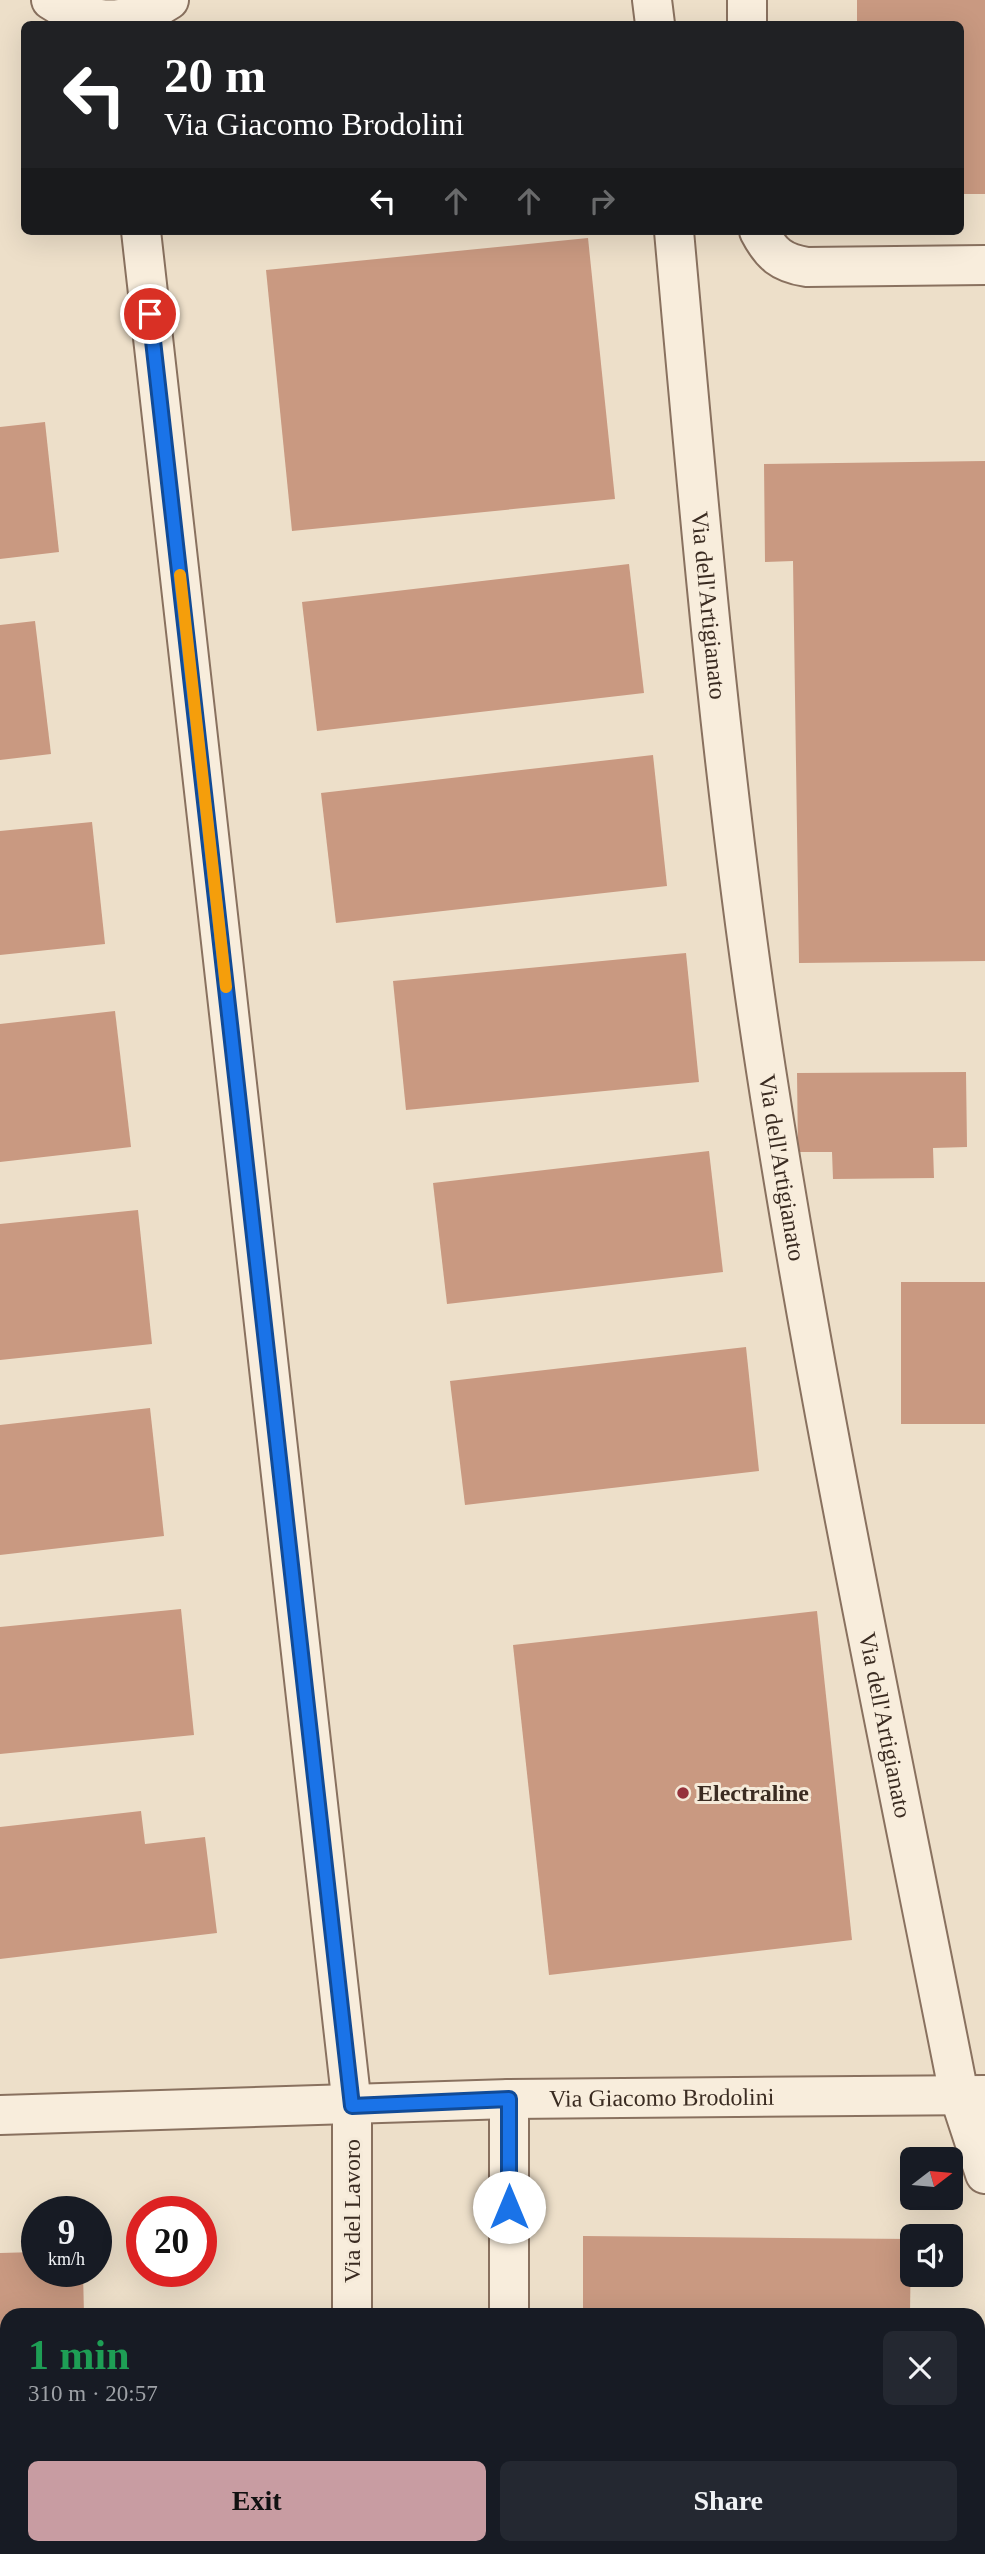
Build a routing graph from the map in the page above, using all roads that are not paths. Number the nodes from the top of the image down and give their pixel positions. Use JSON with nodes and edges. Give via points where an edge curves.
{"nodes":[{"id":1,"x":170,"y":0,"type":"edge"},
{"id":2,"x":652,"y":0,"type":"edge"},
{"id":3,"x":747,"y":0,"type":"edge"},
{"id":4,"x":67,"y":13,"type":"edge"},
{"id":5,"x":160,"y":21,"type":"edge"},
{"id":6,"x":655,"y":21,"type":"edge"},
{"id":7,"x":747,"y":21,"type":"edge"},
{"id":8,"x":141,"y":235,"type":"edge"},
{"id":9,"x":674,"y":235,"type":"edge"},
{"id":10,"x":760,"y":235,"type":"edge"},
{"id":11,"x":985,"y":265,"type":"edge"},
{"id":12,"x":972,"y":2095,"type":"edge"},
{"id":13,"x":509,"y":2099,"type":"junction"},
{"id":14,"x":352,"y":2106,"type":"junction"},
{"id":15,"x":0,"y":2115,"type":"edge"},
{"id":16,"x":985,"y":2174,"type":"edge"},
{"id":17,"x":352,"y":2308,"type":"edge"},
{"id":18,"x":509,"y":2308,"type":"edge"}],
"edges":[{"from":1,"to":4,"type":"street","via":[[149,13],[124,20]]},
{"from":1,"to":5,"type":"street"},
{"from":2,"to":6,"type":"street"},
{"from":3,"to":7,"type":"street"},
{"from":8,"to":14,"type":"street"},
{"from":9,"to":12,"type":"street","name":"Via dell'Artigianato","via":[[714,672],[765,1066],[826,1417]]},
{"from":10,"to":11,"type":"street","via":[[769,251],[786,264],[807,267]]},
{"from":12,"to":13,"type":"street","name":"Via Giacomo Brodolini"},
{"from":12,"to":16,"type":"street","name":"Via dell'Artigianato"},
{"from":13,"to":14,"type":"street","name":"Via Giacomo Brodolini"},
{"from":13,"to":18,"type":"street"},
{"from":14,"to":15,"type":"street","name":"Via Giacomo Brodolini"},
{"from":14,"to":17,"type":"street","name":"Via del Lavoro"}]}
